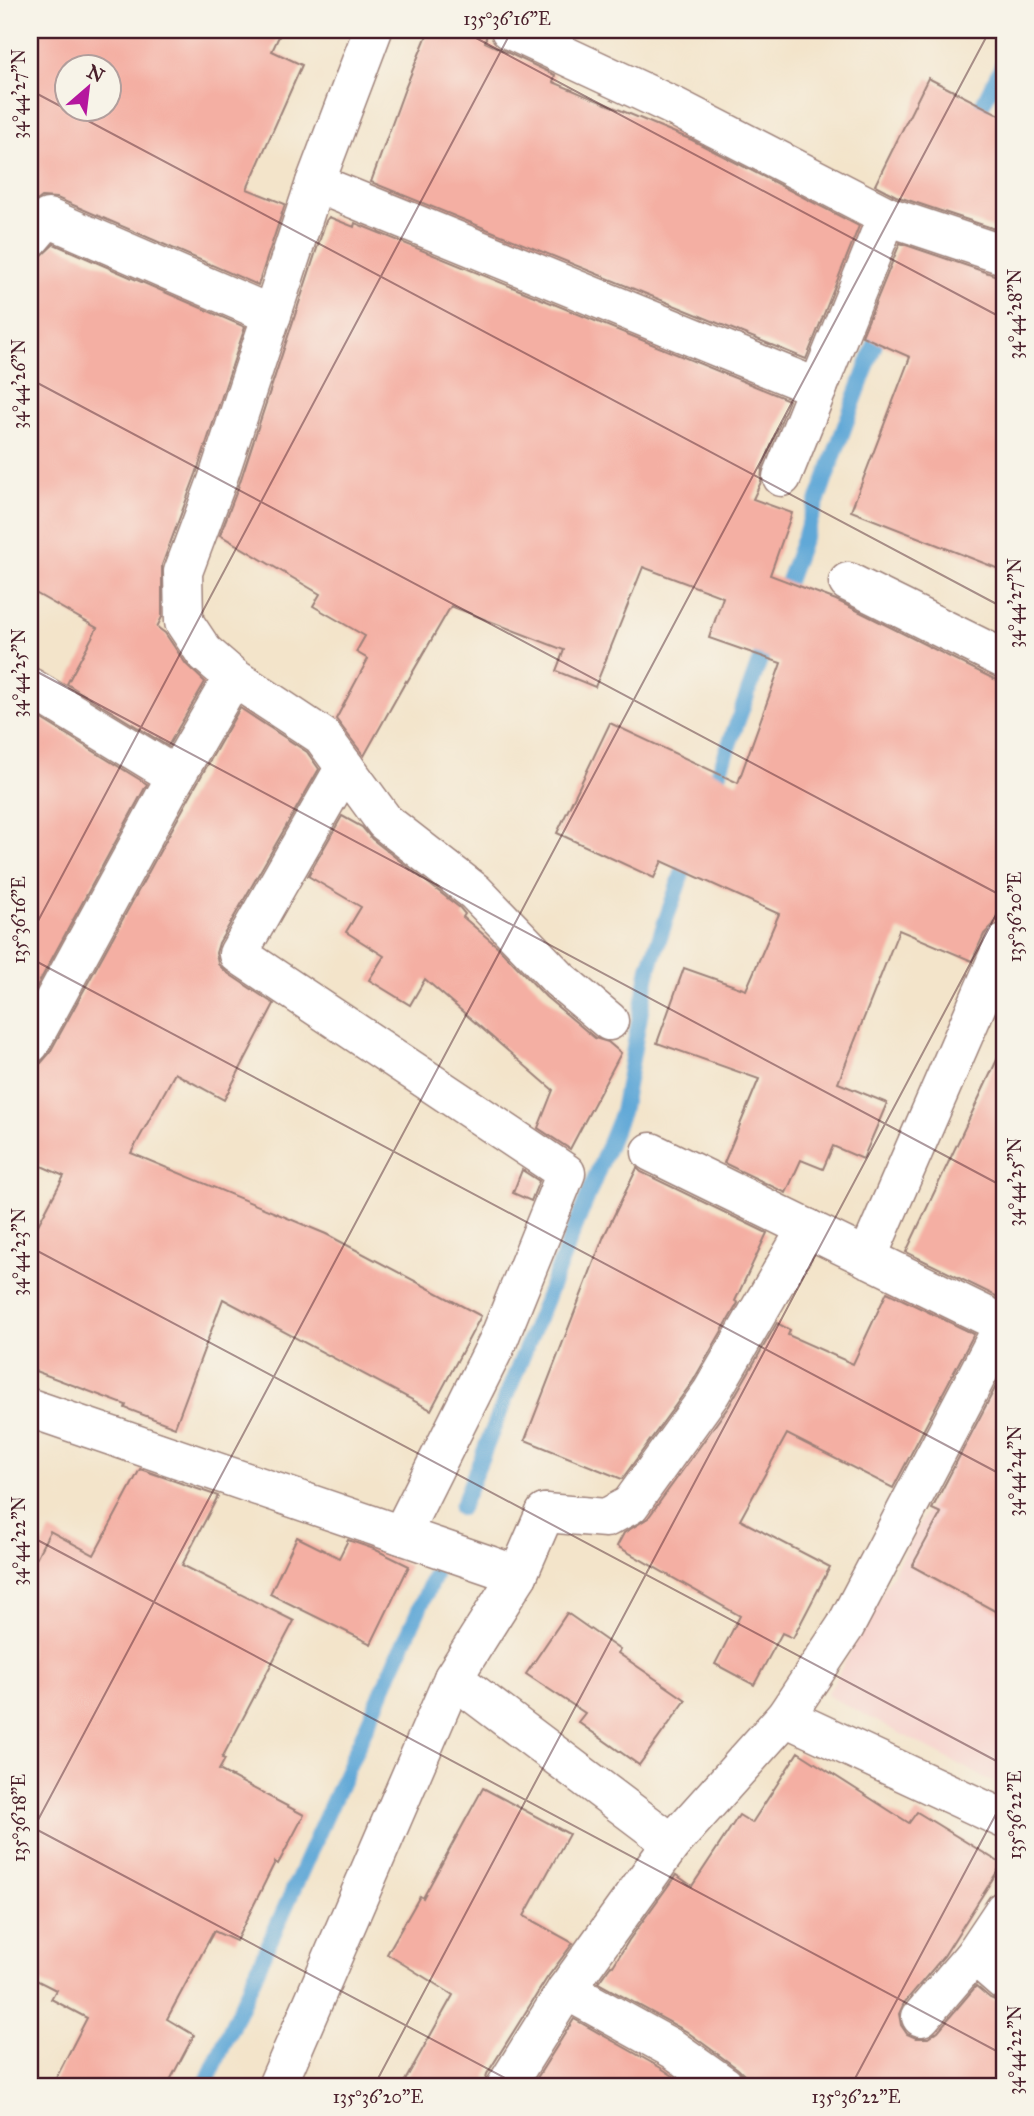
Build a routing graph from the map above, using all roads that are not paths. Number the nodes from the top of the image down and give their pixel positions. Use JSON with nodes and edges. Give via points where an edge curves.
{"nodes":[{"id":1,"x":373,"y":30,"type":"edge"},
{"id":2,"x":510,"y":30,"type":"edge"},
{"id":3,"x":315,"y":183,"type":"junction"},
{"id":4,"x":908,"y":223,"type":"junction"},
{"id":5,"x":30,"y":239,"type":"edge"},
{"id":6,"x":1004,"y":255,"type":"edge"},
{"id":7,"x":272,"y":315,"type":"junction"},
{"id":8,"x":818,"y":388,"type":"junction"},
{"id":9,"x":782,"y":477,"type":"dead end"},
{"id":10,"x":848,"y":582,"type":"dead end"},
{"id":11,"x":1004,"y":659,"type":"edge"},
{"id":12,"x":233,"y":677,"type":"junction"},
{"id":13,"x":30,"y":687,"type":"edge"},
{"id":14,"x":345,"y":767,"type":"junction"},
{"id":15,"x":176,"y":776,"type":"junction"},
{"id":16,"x":1004,"y":943,"type":"edge"},
{"id":17,"x":609,"y":1021,"type":"dead end"},
{"id":18,"x":30,"y":1044,"type":"edge"},
{"id":19,"x":650,"y":1153,"type":"dead end"},
{"id":20,"x":807,"y":1228,"type":"junction"},
{"id":21,"x":867,"y":1258,"type":"junction"},
{"id":22,"x":1004,"y":1324,"type":"edge"},
{"id":23,"x":30,"y":1408,"type":"edge"},
{"id":24,"x":401,"y":1535,"type":"junction"},
{"id":25,"x":518,"y":1576,"type":"junction"},
{"id":26,"x":453,"y":1678,"type":"junction"},
{"id":27,"x":785,"y":1717,"type":"junction"},
{"id":28,"x":1004,"y":1819,"type":"edge"},
{"id":29,"x":672,"y":1843,"type":"junction"},
{"id":30,"x":1004,"y":1910,"type":"edge"},
{"id":31,"x":974,"y":1955,"type":"junction"},
{"id":32,"x":1004,"y":1980,"type":"edge"},
{"id":33,"x":566,"y":1990,"type":"junction"},
{"id":34,"x":922,"y":2017,"type":"dead end"},
{"id":35,"x":277,"y":2086,"type":"edge"},
{"id":36,"x":506,"y":2086,"type":"edge"},
{"id":37,"x":725,"y":2086,"type":"edge"}],
"edges":[{"from":1,"to":3,"type":"street"},
{"from":2,"to":4,"type":"street"},
{"from":3,"to":7,"type":"street"},
{"from":3,"to":8,"type":"street"},
{"from":4,"to":6,"type":"street"},
{"from":4,"to":8,"type":"street"},
{"from":5,"to":7,"type":"street","via":[[47,218]]},
{"from":7,"to":12,"type":"street","via":[[183,572],[184,622],[204,652]]},
{"from":8,"to":9,"type":"street"},
{"from":10,"to":11,"type":"street"},
{"from":12,"to":14,"type":"street","via":[[322,736]]},
{"from":12,"to":15,"type":"street"},
{"from":13,"to":15,"type":"street"},
{"from":14,"to":17,"type":"street","via":[[385,822],[475,892],[560,980]]},
{"from":14,"to":24,"type":"street","via":[[238,954],[566,1173],[498,1341]]},
{"from":15,"to":18,"type":"street"},
{"from":16,"to":21,"type":"street"},
{"from":19,"to":20,"type":"street"},
{"from":20,"to":21,"type":"street"},
{"from":20,"to":25,"type":"street","via":[[711,1393],[630,1505],[606,1518],[545,1513]]},
{"from":21,"to":22,"type":"street"},
{"from":22,"to":27,"type":"street","via":[[845,1626]]},
{"from":23,"to":24,"type":"street"},
{"from":24,"to":25,"type":"street"},
{"from":25,"to":26,"type":"street"},
{"from":26,"to":29,"type":"street"},
{"from":26,"to":35,"type":"street"},
{"from":27,"to":28,"type":"street"},
{"from":27,"to":29,"type":"street"},
{"from":29,"to":33,"type":"street"},
{"from":30,"to":31,"type":"street"},
{"from":31,"to":32,"type":"street"},
{"from":31,"to":34,"type":"street"},
{"from":33,"to":36,"type":"street"},
{"from":33,"to":37,"type":"street","via":[[673,2049]]}]}
